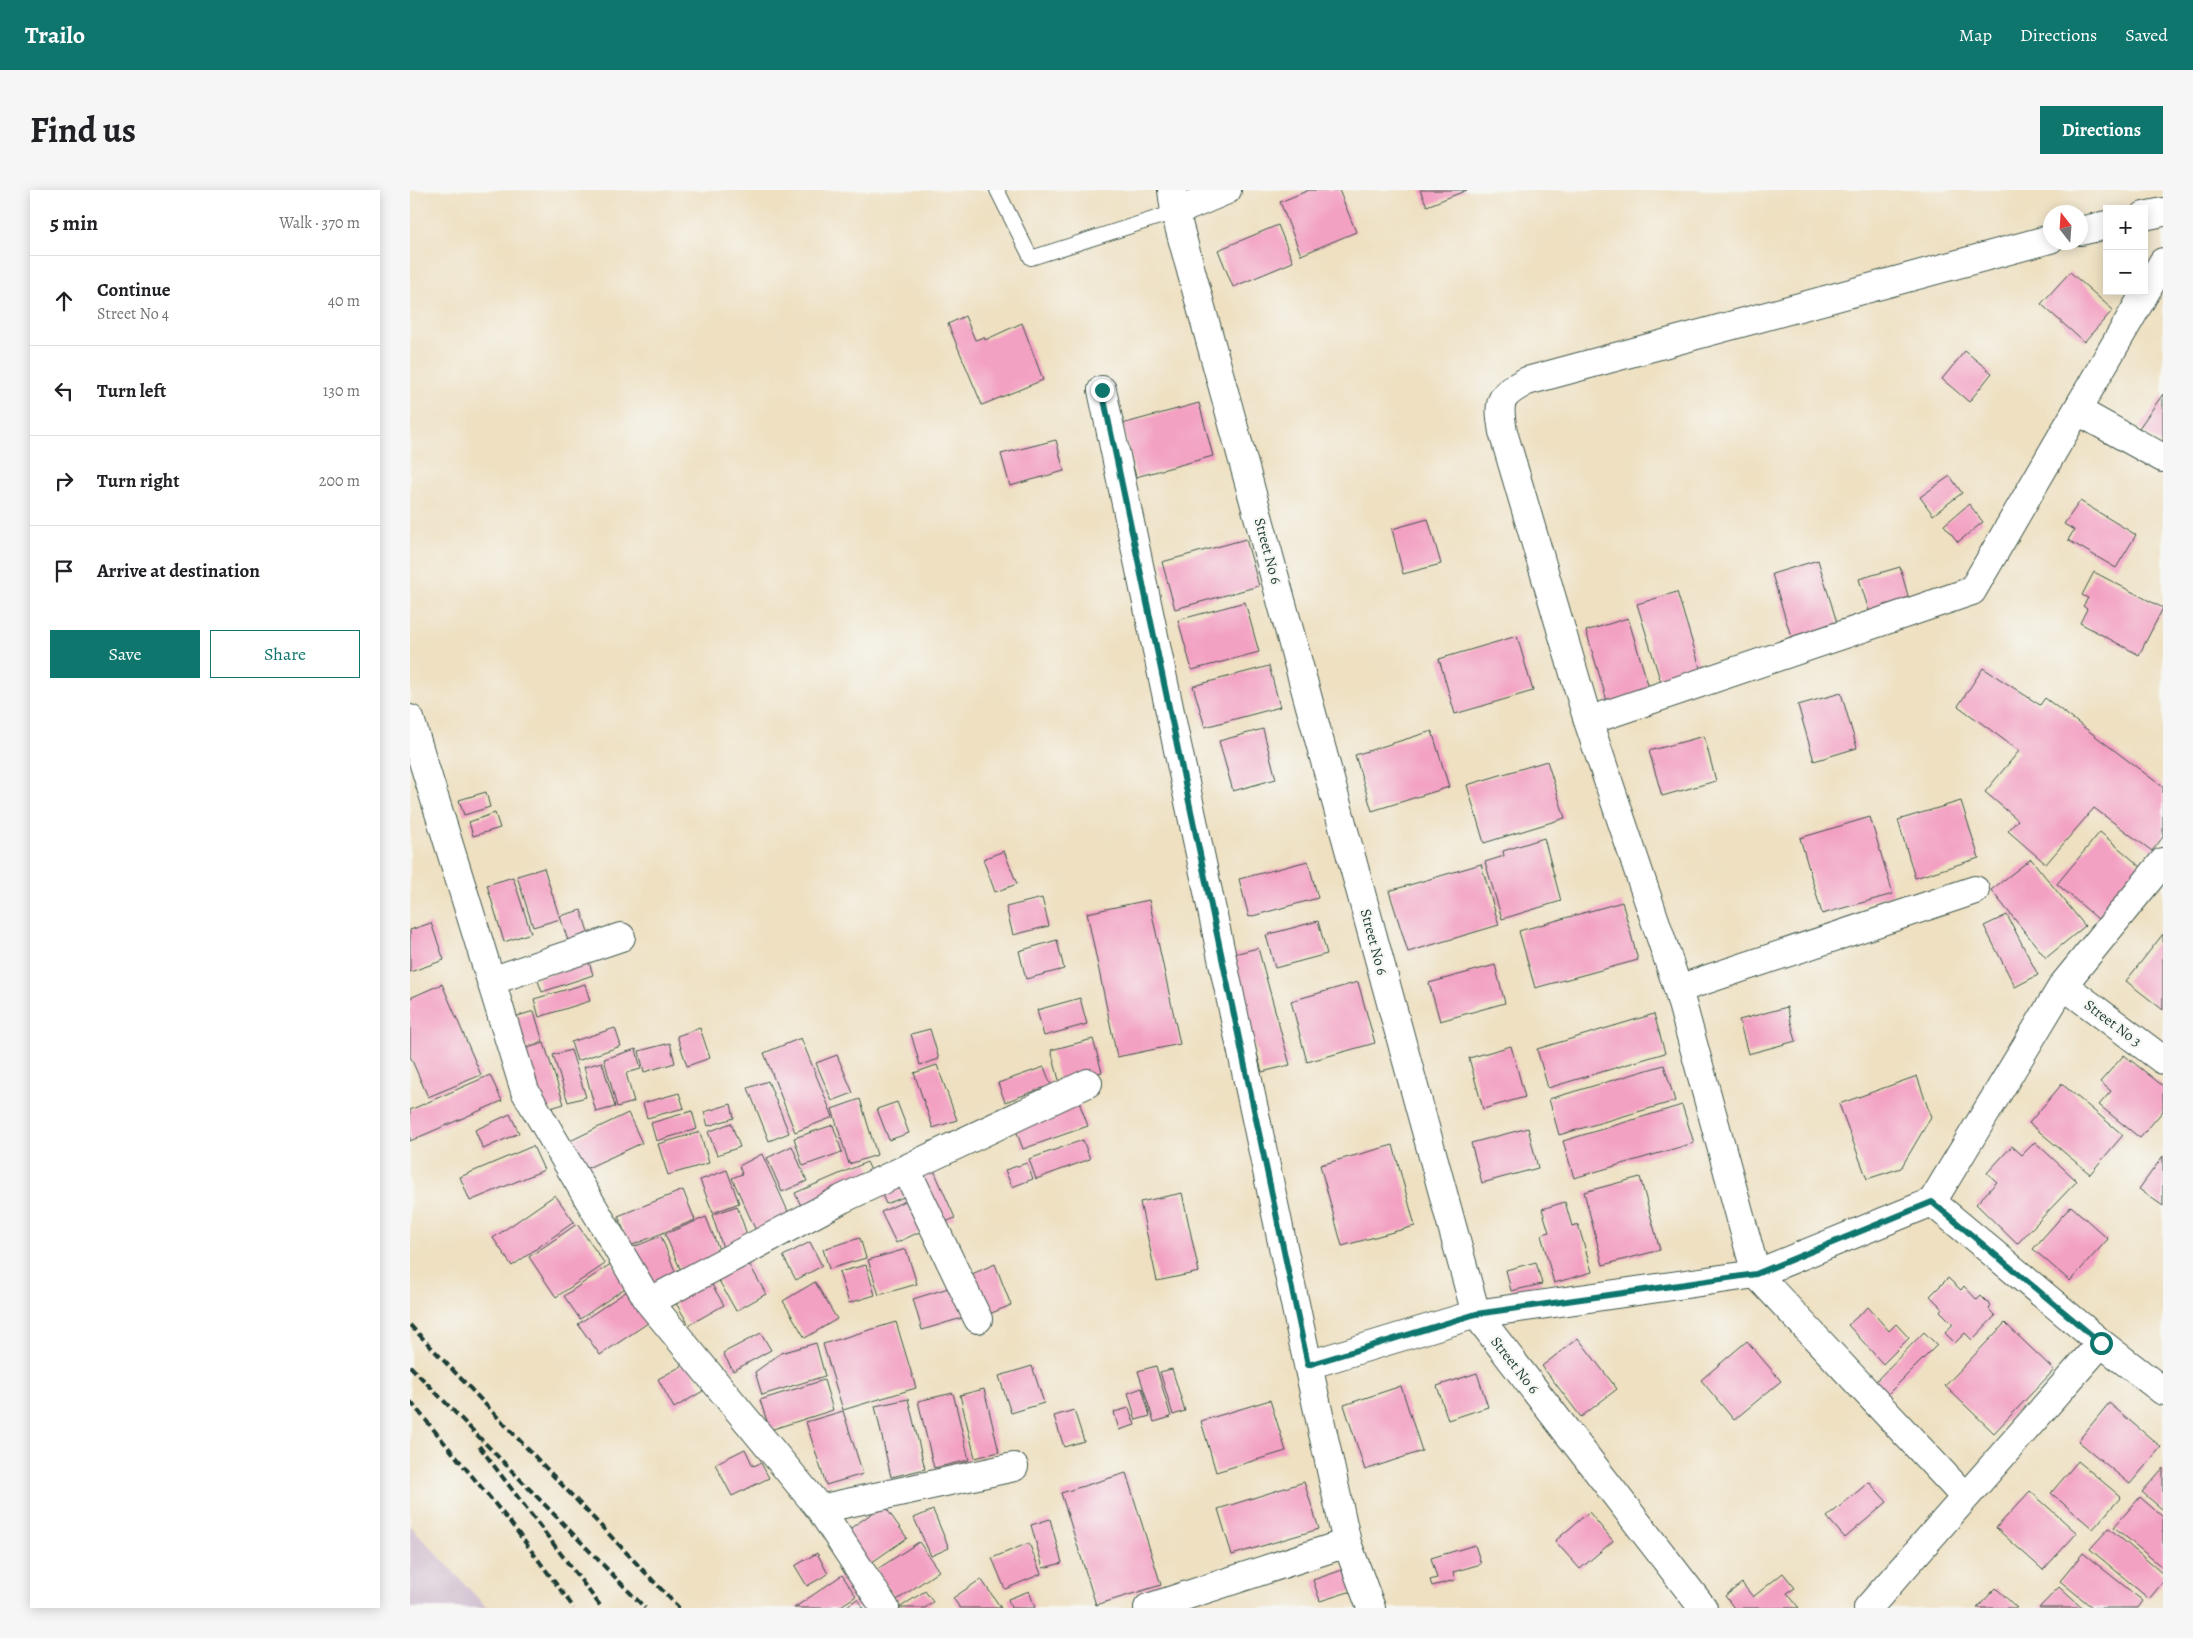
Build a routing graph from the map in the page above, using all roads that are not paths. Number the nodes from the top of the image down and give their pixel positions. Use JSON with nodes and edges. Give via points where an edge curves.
{"nodes":[{"id":1,"x":997,"y":190,"type":"edge"},
{"id":2,"x":1227,"y":190,"type":"edge"},
{"id":3,"x":1174,"y":201,"type":"edge"},
{"id":4,"x":2163,"y":212,"type":"edge"},
{"id":5,"x":2148,"y":215,"type":"edge"},
{"id":6,"x":2103,"y":226,"type":"edge"},
{"id":7,"x":2088,"y":229,"type":"edge"},
{"id":8,"x":2043,"y":240,"type":"edge"},
{"id":9,"x":2163,"y":262,"type":"edge"},
{"id":10,"x":1102,"y":390,"type":"dead end"},
{"id":11,"x":2078,"y":411,"type":"junction"},
{"id":12,"x":2163,"y":458,"type":"edge"},
{"id":13,"x":410,"y":719,"type":"edge"},
{"id":14,"x":1588,"y":721,"type":"junction"},
{"id":15,"x":2163,"y":862,"type":"edge"},
{"id":16,"x":1975,"y":890,"type":"dead end"},
{"id":17,"x":621,"y":938,"type":"dead end"},
{"id":18,"x":491,"y":981,"type":"junction"},
{"id":19,"x":2063,"y":985,"type":"junction"},
{"id":20,"x":1678,"y":989,"type":"junction"},
{"id":21,"x":2163,"y":1060,"type":"edge"},
{"id":22,"x":1088,"y":1083,"type":"dead end"},
{"id":23,"x":906,"y":1169,"type":"junction"},
{"id":24,"x":1932,"y":1202,"type":"junction"},
{"id":25,"x":1756,"y":1274,"type":"junction"},
{"id":26,"x":650,"y":1302,"type":"junction"},
{"id":27,"x":1476,"y":1314,"type":"junction"},
{"id":28,"x":978,"y":1319,"type":"dead end"},
{"id":29,"x":2101,"y":1343,"type":"junction"},
{"id":30,"x":1308,"y":1365,"type":"junction"},
{"id":31,"x":2163,"y":1391,"type":"edge"},
{"id":32,"x":1014,"y":1468,"type":"dead end"},
{"id":33,"x":1965,"y":1497,"type":"junction"},
{"id":34,"x":820,"y":1509,"type":"junction"},
{"id":35,"x":1347,"y":1543,"type":"junction"},
{"id":36,"x":885,"y":1608,"type":"edge"},
{"id":37,"x":1148,"y":1608,"type":"edge"},
{"id":38,"x":1371,"y":1608,"type":"edge"},
{"id":39,"x":1703,"y":1608,"type":"edge"},
{"id":40,"x":1868,"y":1608,"type":"edge"}],
"edges":[{"from":1,"to":3,"type":"lane","via":[[1031,258]]},
{"from":2,"to":3,"type":"street"},
{"from":3,"to":27,"type":"street","name":"Street No 6"},
{"from":4,"to":5,"type":"street"},
{"from":6,"to":7,"type":"street"},
{"from":8,"to":14,"type":"street","via":[[1527,381],[1508,390],[1499,408],[1503,432]]},
{"from":9,"to":11,"type":"street"},
{"from":10,"to":30,"type":"street"},
{"from":11,"to":12,"type":"street"},
{"from":11,"to":14,"type":"street","via":[[1972,590]]},
{"from":13,"to":18,"type":"street"},
{"from":14,"to":20,"type":"street"},
{"from":15,"to":19,"type":"street"},
{"from":16,"to":20,"type":"street"},
{"from":17,"to":18,"type":"street"},
{"from":18,"to":26,"type":"street","via":[[525,1091]]},
{"from":19,"to":21,"type":"street","name":"Street No 3"},
{"from":19,"to":24,"type":"street"},
{"from":20,"to":25,"type":"street"},
{"from":22,"to":23,"type":"street"},
{"from":23,"to":26,"type":"street","via":[[842,1199]]},
{"from":23,"to":28,"type":"street"},
{"from":24,"to":25,"type":"street"},
{"from":24,"to":29,"type":"street"},
{"from":25,"to":27,"type":"street"},
{"from":25,"to":33,"type":"street"},
{"from":26,"to":34,"type":"street"},
{"from":27,"to":30,"type":"street"},
{"from":27,"to":39,"type":"street","name":"Street No 6"},
{"from":29,"to":31,"type":"street"},
{"from":29,"to":33,"type":"street"},
{"from":30,"to":35,"type":"street"},
{"from":32,"to":34,"type":"street"},
{"from":33,"to":40,"type":"street"},
{"from":34,"to":36,"type":"street"},
{"from":35,"to":37,"type":"street"},
{"from":35,"to":38,"type":"street"}]}
